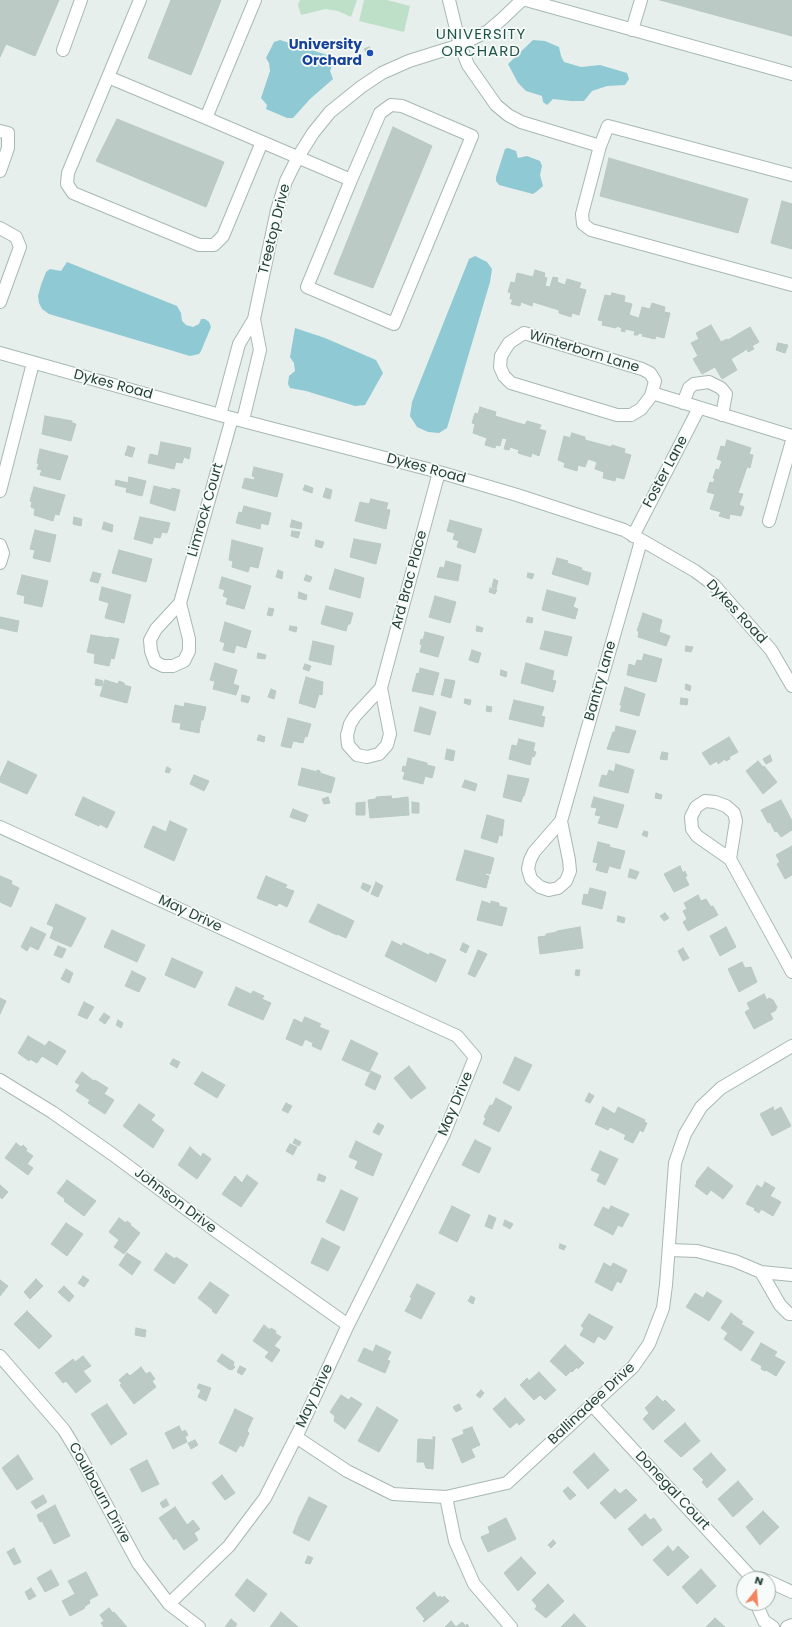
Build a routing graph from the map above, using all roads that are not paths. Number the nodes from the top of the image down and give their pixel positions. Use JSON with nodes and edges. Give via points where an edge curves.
{"nodes":[{"id":1,"x":80,"y":0,"type":"edge"},
{"id":2,"x":140,"y":0,"type":"edge"},
{"id":3,"x":255,"y":0,"type":"edge"},
{"id":4,"x":449,"y":0,"type":"edge"},
{"id":5,"x":522,"y":0,"type":"edge"},
{"id":6,"x":526,"y":0,"type":"edge"},
{"id":7,"x":641,"y":0,"type":"edge"},
{"id":8,"x":632,"y":30,"type":"junction"},
{"id":9,"x":460,"y":45,"type":"junction"},
{"id":10,"x":64,"y":50,"type":"dead end"},
{"id":11,"x":792,"y":74,"type":"edge"},
{"id":12,"x":108,"y":77,"type":"junction"},
{"id":13,"x":206,"y":118,"type":"junction"},
{"id":14,"x":0,"y":131,"type":"edge"},
{"id":15,"x":262,"y":142,"type":"junction"},
{"id":16,"x":600,"y":146,"type":"junction"},
{"id":17,"x":298,"y":157,"type":"junction"},
{"id":18,"x":0,"y":171,"type":"edge"},
{"id":19,"x":792,"y":175,"type":"edge"},
{"id":20,"x":351,"y":180,"type":"junction"},
{"id":21,"x":0,"y":228,"type":"edge"},
{"id":22,"x":792,"y":285,"type":"edge"},
{"id":23,"x":0,"y":302,"type":"edge"},
{"id":24,"x":254,"y":319,"type":"junction"},
{"id":25,"x":0,"y":354,"type":"edge"},
{"id":26,"x":33,"y":364,"type":"junction"},
{"id":27,"x":652,"y":394,"type":"junction"},
{"id":28,"x":682,"y":403,"type":"junction"},
{"id":29,"x":699,"y":408,"type":"junction"},
{"id":30,"x":220,"y":415,"type":"junction"},
{"id":31,"x":722,"y":415,"type":"junction"},
{"id":32,"x":238,"y":419,"type":"junction"},
{"id":33,"x":792,"y":436,"type":"edge"},
{"id":34,"x":792,"y":441,"type":"edge"},
{"id":35,"x":439,"y":472,"type":"junction"},
{"id":36,"x":0,"y":491,"type":"edge"},
{"id":37,"x":769,"y":521,"type":"dead end"},
{"id":38,"x":637,"y":538,"type":"junction"},
{"id":39,"x":0,"y":545,"type":"edge"},
{"id":40,"x":0,"y":563,"type":"edge"},
{"id":41,"x":180,"y":603,"type":"junction"},
{"id":42,"x":792,"y":686,"type":"edge"},
{"id":43,"x":381,"y":688,"type":"junction"},
{"id":44,"x":561,"y":821,"type":"junction"},
{"id":45,"x":0,"y":827,"type":"edge"},
{"id":46,"x":730,"y":859,"type":"junction"},
{"id":47,"x":792,"y":972,"type":"edge"},
{"id":48,"x":792,"y":1046,"type":"edge"},
{"id":49,"x":0,"y":1080,"type":"edge"},
{"id":50,"x":669,"y":1250,"type":"junction"},
{"id":51,"x":761,"y":1272,"type":"junction"},
{"id":52,"x":792,"y":1275,"type":"edge"},
{"id":53,"x":792,"y":1314,"type":"edge"},
{"id":54,"x":348,"y":1325,"type":"junction"},
{"id":55,"x":0,"y":1356,"type":"edge"},
{"id":56,"x":592,"y":1405,"type":"junction"},
{"id":57,"x":296,"y":1437,"type":"junction"},
{"id":58,"x":446,"y":1497,"type":"junction"},
{"id":59,"x":748,"y":1571,"type":"edge"},
{"id":60,"x":776,"y":1585,"type":"edge"},
{"id":61,"x":792,"y":1592,"type":"edge"},
{"id":62,"x":169,"y":1604,"type":"junction"},
{"id":63,"x":760,"y":1611,"type":"edge"},
{"id":64,"x":792,"y":1625,"type":"edge"},
{"id":65,"x":199,"y":1627,"type":"edge"},
{"id":66,"x":511,"y":1627,"type":"edge"},
{"id":67,"x":773,"y":1627,"type":"edge"},
{"id":68,"x":787,"y":1627,"type":"edge"}],
"edges":[{"from":1,"to":10,"type":"street"},
{"from":2,"to":12,"type":"street"},
{"from":3,"to":13,"type":"street"},
{"from":4,"to":9,"type":"street"},
{"from":5,"to":9,"type":"street","name":"Treetop Drive","via":[[488,31]]},
{"from":6,"to":8,"type":"street"},
{"from":7,"to":8,"type":"street"},
{"from":8,"to":11,"type":"street"},
{"from":9,"to":16,"type":"street","via":[[472,72],[496,105],[508,115],[521,122]]},
{"from":9,"to":17,"type":"street","name":"Treetop Drive","via":[[409,61],[361,87],[330,112]]},
{"from":12,"to":13,"type":"street"},
{"from":12,"to":15,"type":"street","via":[[68,173],[67,184],[73,193],[199,245],[214,245],[223,236]]},
{"from":13,"to":15,"type":"street"},
{"from":14,"to":18,"type":"street","via":[[8,134],[8,148]]},
{"from":15,"to":17,"type":"street"},
{"from":16,"to":19,"type":"street","via":[[608,126]]},
{"from":16,"to":22,"type":"street","via":[[582,214],[583,224],[591,230]]},
{"from":17,"to":20,"type":"street"},
{"from":17,"to":24,"type":"street","name":"Treetop Drive","via":[[286,181],[277,210]]},
{"from":20,"to":20,"type":"street","via":[[380,113],[390,105],[402,106],[472,136],[394,324],[307,288]]},
{"from":21,"to":23,"type":"street","via":[[16,237],[20,247]]},
{"from":24,"to":30,"type":"street","name":"Treetop Drive","via":[[239,344]]},
{"from":24,"to":32,"type":"street","name":"Treetop Drive","via":[[260,350]]},
{"from":25,"to":26,"type":"street","name":"Dykes Road"},
{"from":26,"to":30,"type":"street","name":"Dykes Road"},
{"from":26,"to":36,"type":"street"},
{"from":27,"to":27,"type":"street","name":"Winterborn Lane","via":[[655,381],[650,373],[642,369],[524,333],[509,343],[501,356],[500,367],[511,383],[617,415],[631,415],[641,408]]},
{"from":27,"to":28,"type":"street"},
{"from":28,"to":29,"type":"street"},
{"from":28,"to":31,"type":"street","via":[[689,388],[694,384],[709,382],[721,388],[726,394]]},
{"from":29,"to":31,"type":"street"},
{"from":29,"to":38,"type":"street","name":"Foster Lane"},
{"from":30,"to":32,"type":"street","name":"Dykes Road"},
{"from":31,"to":33,"type":"street"},
{"from":32,"to":35,"type":"street","name":"Dykes Road"},
{"from":32,"to":41,"type":"street","name":"Limrock Court"},
{"from":34,"to":37,"type":"street"},
{"from":35,"to":38,"type":"street","name":"Dykes Road","via":[[596,520],[624,530]]},
{"from":35,"to":43,"type":"street","name":"Ard Brac Place"},
{"from":38,"to":42,"type":"street","name":"Dykes Road","via":[[695,571],[714,585],[772,650]]},
{"from":38,"to":44,"type":"street","name":"Bantry Lane"},
{"from":39,"to":40,"type":"street","via":[[3,553]]},
{"from":41,"to":41,"type":"street","name":"Limrock Court","via":[[156,629],[150,640],[155,662],[164,666],[173,666],[184,661],[189,651],[190,639]]},
{"from":43,"to":43,"type":"street","name":"Ard Brac Place","via":[[350,724],[348,745],[357,755],[367,757],[378,754],[387,745],[390,734]]},
{"from":44,"to":44,"type":"street","name":"Bantry Lane","via":[[534,852],[528,869],[531,878],[540,887],[549,890],[558,888],[566,881],[570,871]]},
{"from":45,"to":54,"type":"street","name":"May Drive","via":[[457,1036],[475,1057],[444,1134]]},
{"from":46,"to":46,"type":"street","via":[[736,821],[734,813],[726,806],[705,801],[696,807],[691,817],[692,829],[697,836]]},
{"from":46,"to":47,"type":"street"},
{"from":48,"to":50,"type":"street","name":"Ballinadee Drive","via":[[721,1088],[701,1108],[685,1134],[675,1163]]},
{"from":49,"to":54,"type":"street","name":"Johnson Drive","via":[[112,1154]]},
{"from":50,"to":51,"type":"street","via":[[698,1252],[735,1261]]},
{"from":50,"to":56,"type":"street","name":"Ballinadee Drive","via":[[663,1308],[649,1344],[633,1367]]},
{"from":51,"to":52,"type":"street"},
{"from":51,"to":53,"type":"street","via":[[780,1305]]},
{"from":54,"to":57,"type":"street","name":"May Drive"},
{"from":55,"to":62,"type":"street","name":"Coulbourn Drive","via":[[64,1430],[138,1563]]},
{"from":56,"to":58,"type":"street","name":"Ballinadee Drive","via":[[507,1483]]},
{"from":56,"to":59,"type":"street","name":"Donegal Court"},
{"from":57,"to":58,"type":"street","name":"Ballinadee Drive","via":[[347,1472],[393,1494]]},
{"from":57,"to":62,"type":"street","name":"May Drive","via":[[265,1498],[229,1546]]},
{"from":58,"to":66,"type":"street","via":[[455,1542],[474,1584]]},
{"from":60,"to":61,"type":"street"},
{"from":62,"to":65,"type":"street","name":"Coulbourn Drive"},
{"from":63,"to":67,"type":"street","via":[[764,1621]]},
{"from":64,"to":68,"type":"street"}]}
